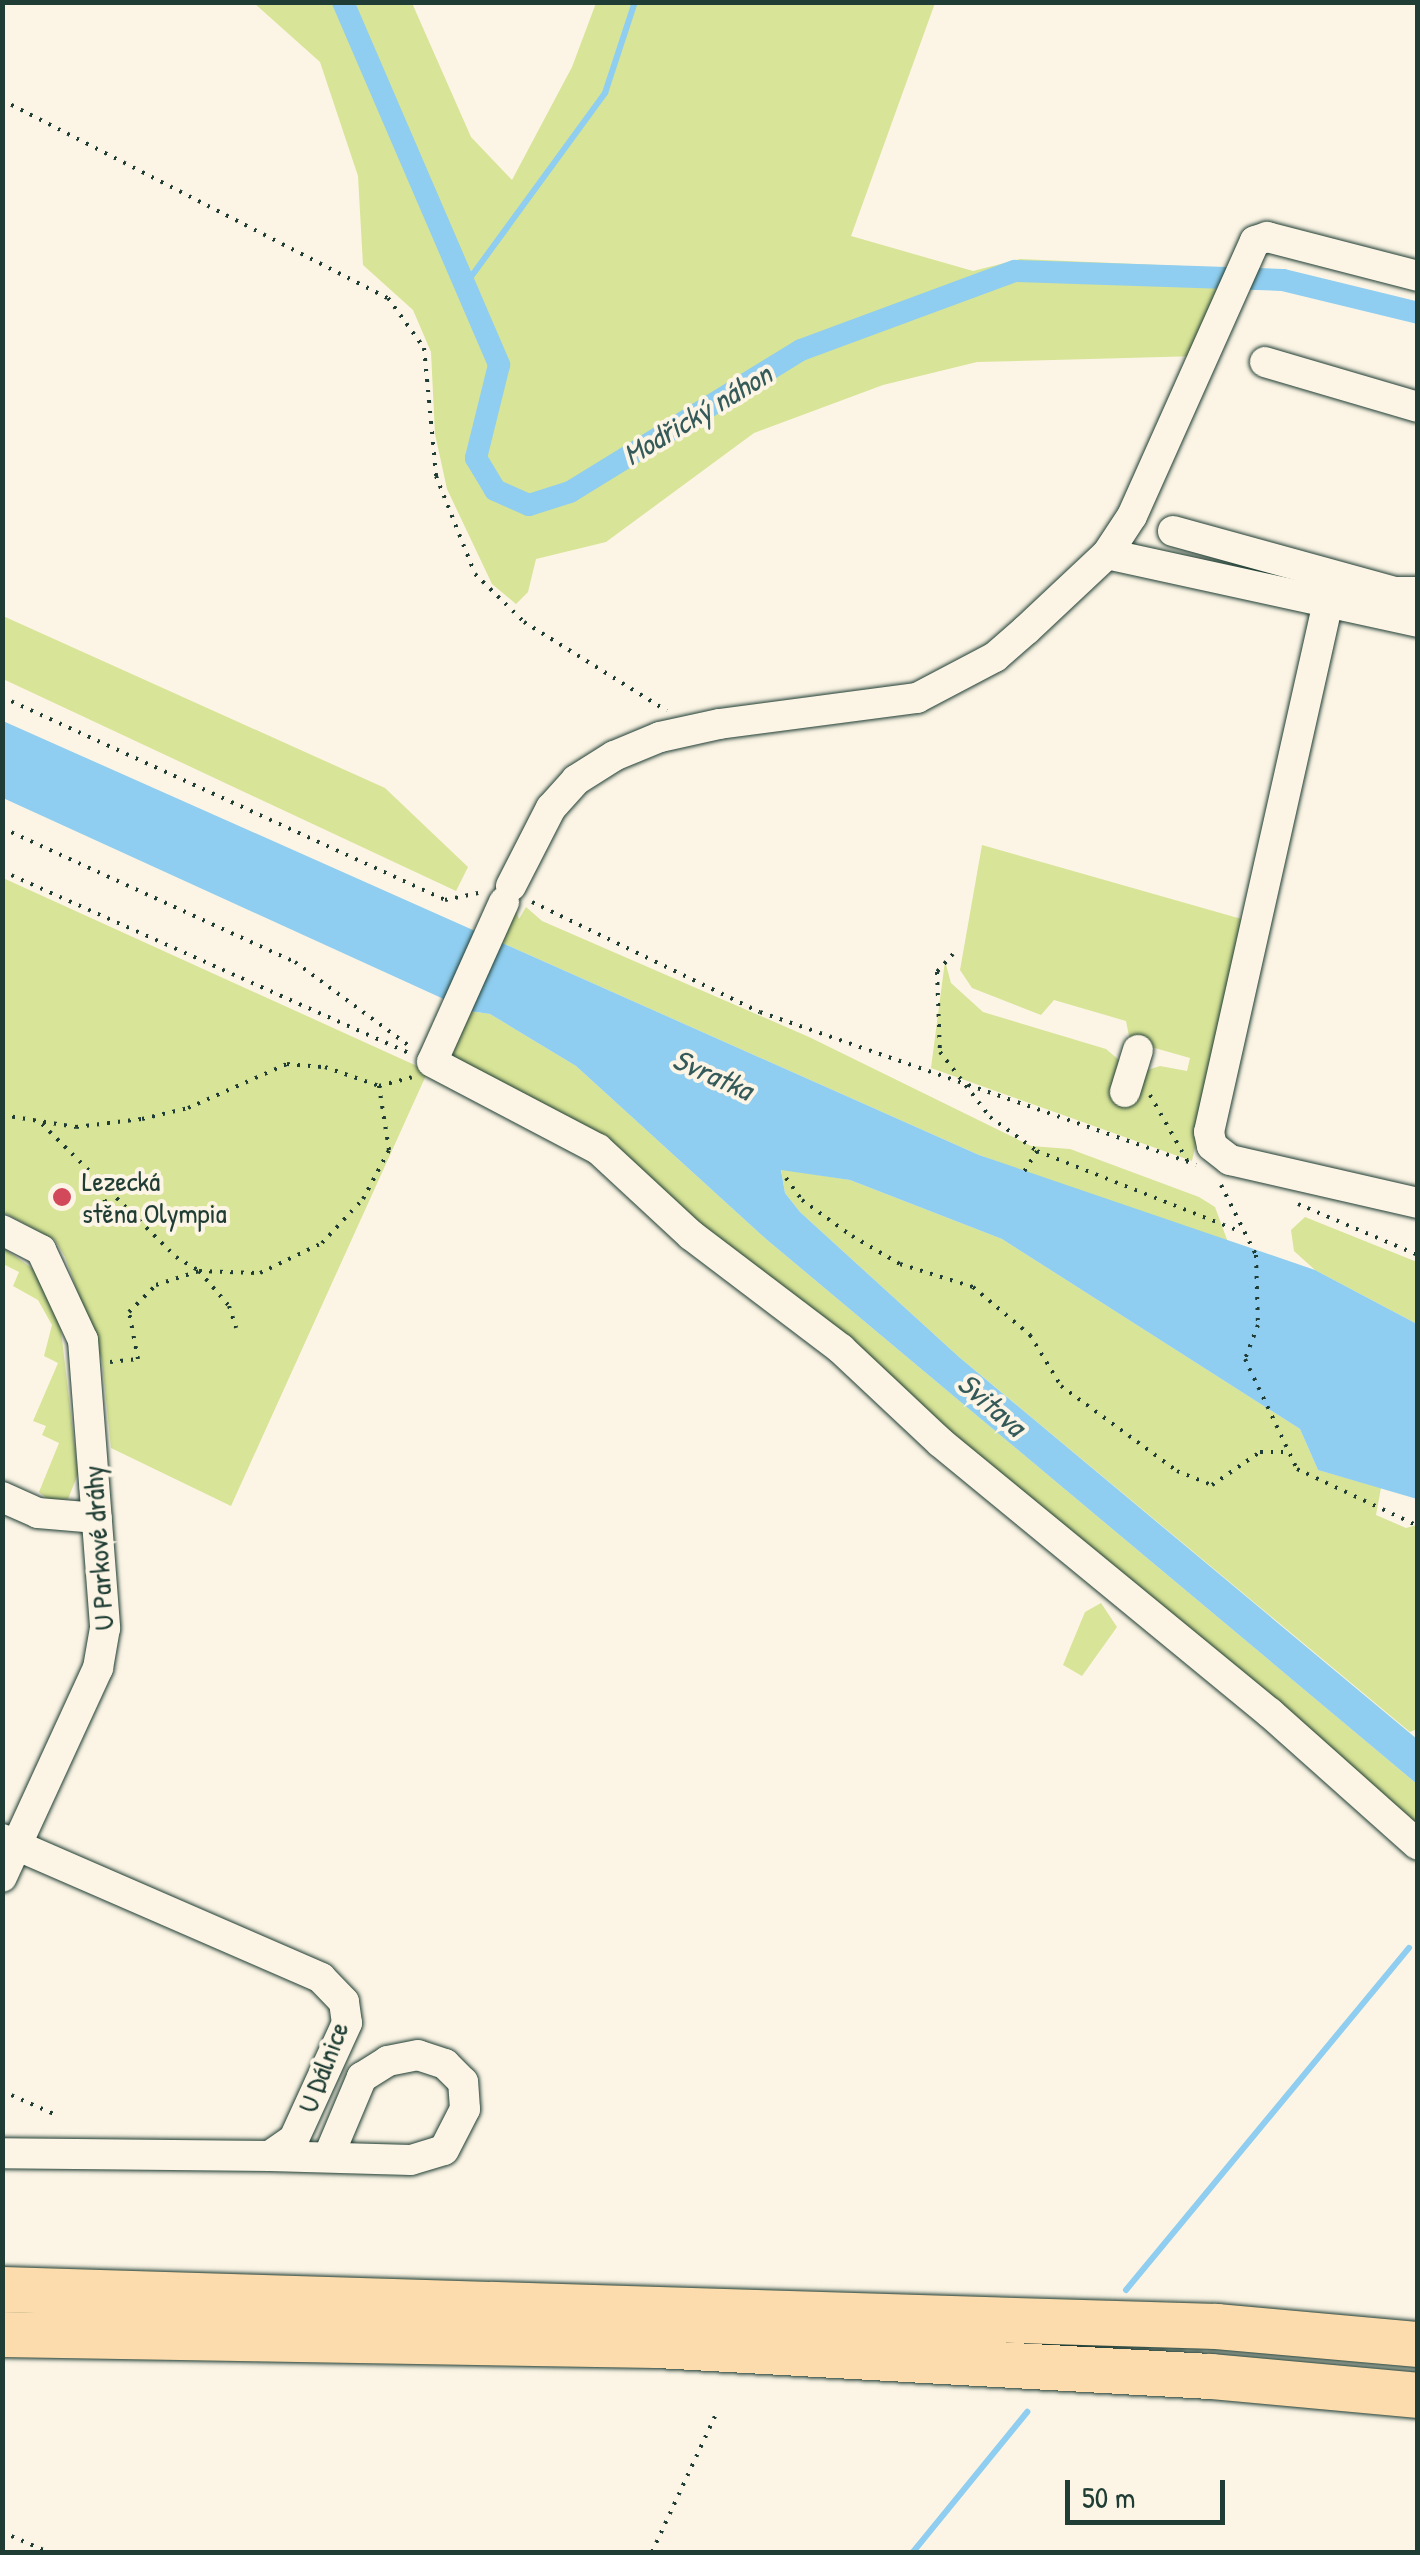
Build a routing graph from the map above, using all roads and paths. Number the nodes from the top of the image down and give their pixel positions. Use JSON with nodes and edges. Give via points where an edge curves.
{"nodes":[{"id":1,"x":2,"y":100,"type":"edge"},
{"id":2,"x":1418,"y":276,"type":"edge"},
{"id":3,"x":1265,"y":362,"type":"dead end"},
{"id":4,"x":1418,"y":407,"type":"edge"},
{"id":5,"x":1173,"y":531,"type":"dead end"},
{"id":6,"x":1106,"y":554,"type":"junction"},
{"id":7,"x":1418,"y":592,"type":"edge"},
{"id":8,"x":1328,"y":602,"type":"junction"},
{"id":9,"x":1418,"y":622,"type":"edge"},
{"id":10,"x":2,"y":697,"type":"edge"},
{"id":11,"x":674,"y":734,"type":"junction"},
{"id":12,"x":2,"y":828,"type":"edge"},
{"id":13,"x":2,"y":871,"type":"edge"},
{"id":14,"x":507,"y":894,"type":"junction"},
{"id":15,"x":952,"y":954,"type":"dead end"},
{"id":16,"x":437,"y":1052,"type":"junction"},
{"id":17,"x":1131,"y":1072,"type":"dead end"},
{"id":18,"x":964,"y":1085,"type":"junction"},
{"id":19,"x":379,"y":1086,"type":"junction"},
{"id":20,"x":2,"y":1115,"type":"edge"},
{"id":21,"x":42,"y":1124,"type":"junction"},
{"id":22,"x":1037,"y":1151,"type":"junction"},
{"id":23,"x":1188,"y":1162,"type":"junction"},
{"id":24,"x":1202,"y":1168,"type":"dead end"},
{"id":25,"x":1024,"y":1172,"type":"dead end"},
{"id":26,"x":96,"y":1176,"type":"junction"},
{"id":27,"x":786,"y":1178,"type":"dead end"},
{"id":28,"x":1234,"y":1180,"type":"dead end"},
{"id":29,"x":1290,"y":1201,"type":"dead end"},
{"id":30,"x":1418,"y":1203,"type":"edge"},
{"id":31,"x":107,"y":1206,"type":"dead end"},
{"id":32,"x":2,"y":1230,"type":"edge"},
{"id":33,"x":1242,"y":1232,"type":"junction"},
{"id":34,"x":1418,"y":1256,"type":"edge"},
{"id":35,"x":199,"y":1271,"type":"junction"},
{"id":36,"x":236,"y":1328,"type":"dead end"},
{"id":37,"x":138,"y":1360,"type":"dead end"},
{"id":38,"x":1290,"y":1452,"type":"junction"},
{"id":39,"x":2,"y":1498,"type":"edge"},
{"id":40,"x":97,"y":1518,"type":"junction"},
{"id":41,"x":1418,"y":1526,"type":"edge"},
{"id":42,"x":10,"y":1842,"type":"edge"},
{"id":43,"x":1418,"y":1845,"type":"edge"},
{"id":44,"x":2,"y":1877,"type":"edge"},
{"id":45,"x":2,"y":2091,"type":"edge"},
{"id":46,"x":54,"y":2114,"type":"dead end"},
{"id":47,"x":2,"y":2153,"type":"edge"},
{"id":48,"x":329,"y":2155,"type":"junction"},
{"id":49,"x":270,"y":2156,"type":"junction"},
{"id":50,"x":2,"y":2289,"type":"edge"},
{"id":51,"x":2,"y":2334,"type":"edge"},
{"id":52,"x":1418,"y":2344,"type":"edge"},
{"id":53,"x":1418,"y":2395,"type":"edge"},
{"id":54,"x":715,"y":2416,"type":"dead end"},
{"id":55,"x":2,"y":2532,"type":"edge"},
{"id":56,"x":48,"y":2552,"type":"edge"},
{"id":57,"x":652,"y":2552,"type":"edge"}],
"edges":[{"from":1,"to":11,"type":"path","via":[[388,298],[418,331],[424,348],[436,476],[476,574],[524,622],[665,705]]},
{"from":2,"to":6,"type":"street","via":[[1267,236],[1243,258],[1132,516]]},
{"from":3,"to":4,"type":"street"},
{"from":5,"to":7,"type":"street","via":[[1394,592]]},
{"from":6,"to":8,"type":"street"},
{"from":6,"to":11,"type":"street","via":[[995,657],[916,698]]},
{"from":8,"to":9,"type":"street"},
{"from":8,"to":30,"type":"street","via":[[1208,1132],[1212,1146],[1230,1160]]},
{"from":10,"to":14,"type":"path","via":[[446,900]]},
{"from":11,"to":14,"type":"street","via":[[634,746],[576,780],[551,808]]},
{"from":12,"to":16,"type":"path","via":[[295,962]]},
{"from":13,"to":16,"type":"path"},
{"from":14,"to":16,"type":"street"},
{"from":14,"to":18,"type":"path","via":[[731,1000]]},
{"from":15,"to":18,"type":"path","via":[[937,972],[937,1039],[945,1063]]},
{"from":16,"to":19,"type":"path","via":[[400,1082]]},
{"from":16,"to":43,"type":"street","via":[[598,1148],[691,1234],[842,1349],[940,1442]]},
{"from":17,"to":23,"type":"path","via":[[1174,1130]]},
{"from":18,"to":22,"type":"path","via":[[990,1116]]},
{"from":18,"to":23,"type":"path"},
{"from":19,"to":21,"type":"path","via":[[324,1067],[286,1064],[188,1108],[76,1127]]},
{"from":19,"to":35,"type":"path","via":[[390,1123],[388,1150],[345,1222],[282,1266],[240,1274]]},
{"from":20,"to":21,"type":"path"},
{"from":21,"to":26,"type":"path"},
{"from":22,"to":25,"type":"path"},
{"from":22,"to":33,"type":"path"},
{"from":23,"to":24,"type":"path"},
{"from":26,"to":31,"type":"path"},
{"from":26,"to":35,"type":"path","via":[[144,1233]]},
{"from":27,"to":38,"type":"path","via":[[802,1200],[868,1246],[900,1264],[974,1287],[1030,1335],[1062,1386],[1176,1471],[1212,1485],[1260,1452]]},
{"from":28,"to":33,"type":"path","via":[[1216,1173]]},
{"from":29,"to":34,"type":"path"},
{"from":32,"to":40,"type":"street","name":"U Parkové dráhy","via":[[41,1250],[83,1340]]},
{"from":33,"to":38,"type":"path","via":[[1256,1254],[1258,1324],[1245,1359]]},
{"from":35,"to":36,"type":"path","via":[[229,1306]]},
{"from":35,"to":37,"type":"path","via":[[156,1285],[129,1312]]},
{"from":38,"to":41,"type":"path","via":[[1297,1469]]},
{"from":39,"to":40,"type":"street","via":[[38,1513]]},
{"from":40,"to":42,"type":"street","name":"U Parkové dráhy","via":[[104,1650]]},
{"from":42,"to":44,"type":"street","name":"U Parkové dráhy"},
{"from":42,"to":49,"type":"street","name":"U Dálnice","via":[[333,1988],[347,2022],[294,2139]]},
{"from":45,"to":46,"type":"path"},
{"from":47,"to":49,"type":"street"},
{"from":48,"to":48,"type":"street","via":[[411,2160],[444,2150],[466,2109],[462,2082],[445,2064],[418,2054],[388,2061],[362,2077]]},
{"from":48,"to":49,"type":"street"},
{"from":50,"to":52,"type":"highway","via":[[1216,2326]]},
{"from":51,"to":53,"type":"highway","via":[[657,2345],[1210,2376]]},
{"from":54,"to":57,"type":"path"},
{"from":55,"to":56,"type":"path"}]}
